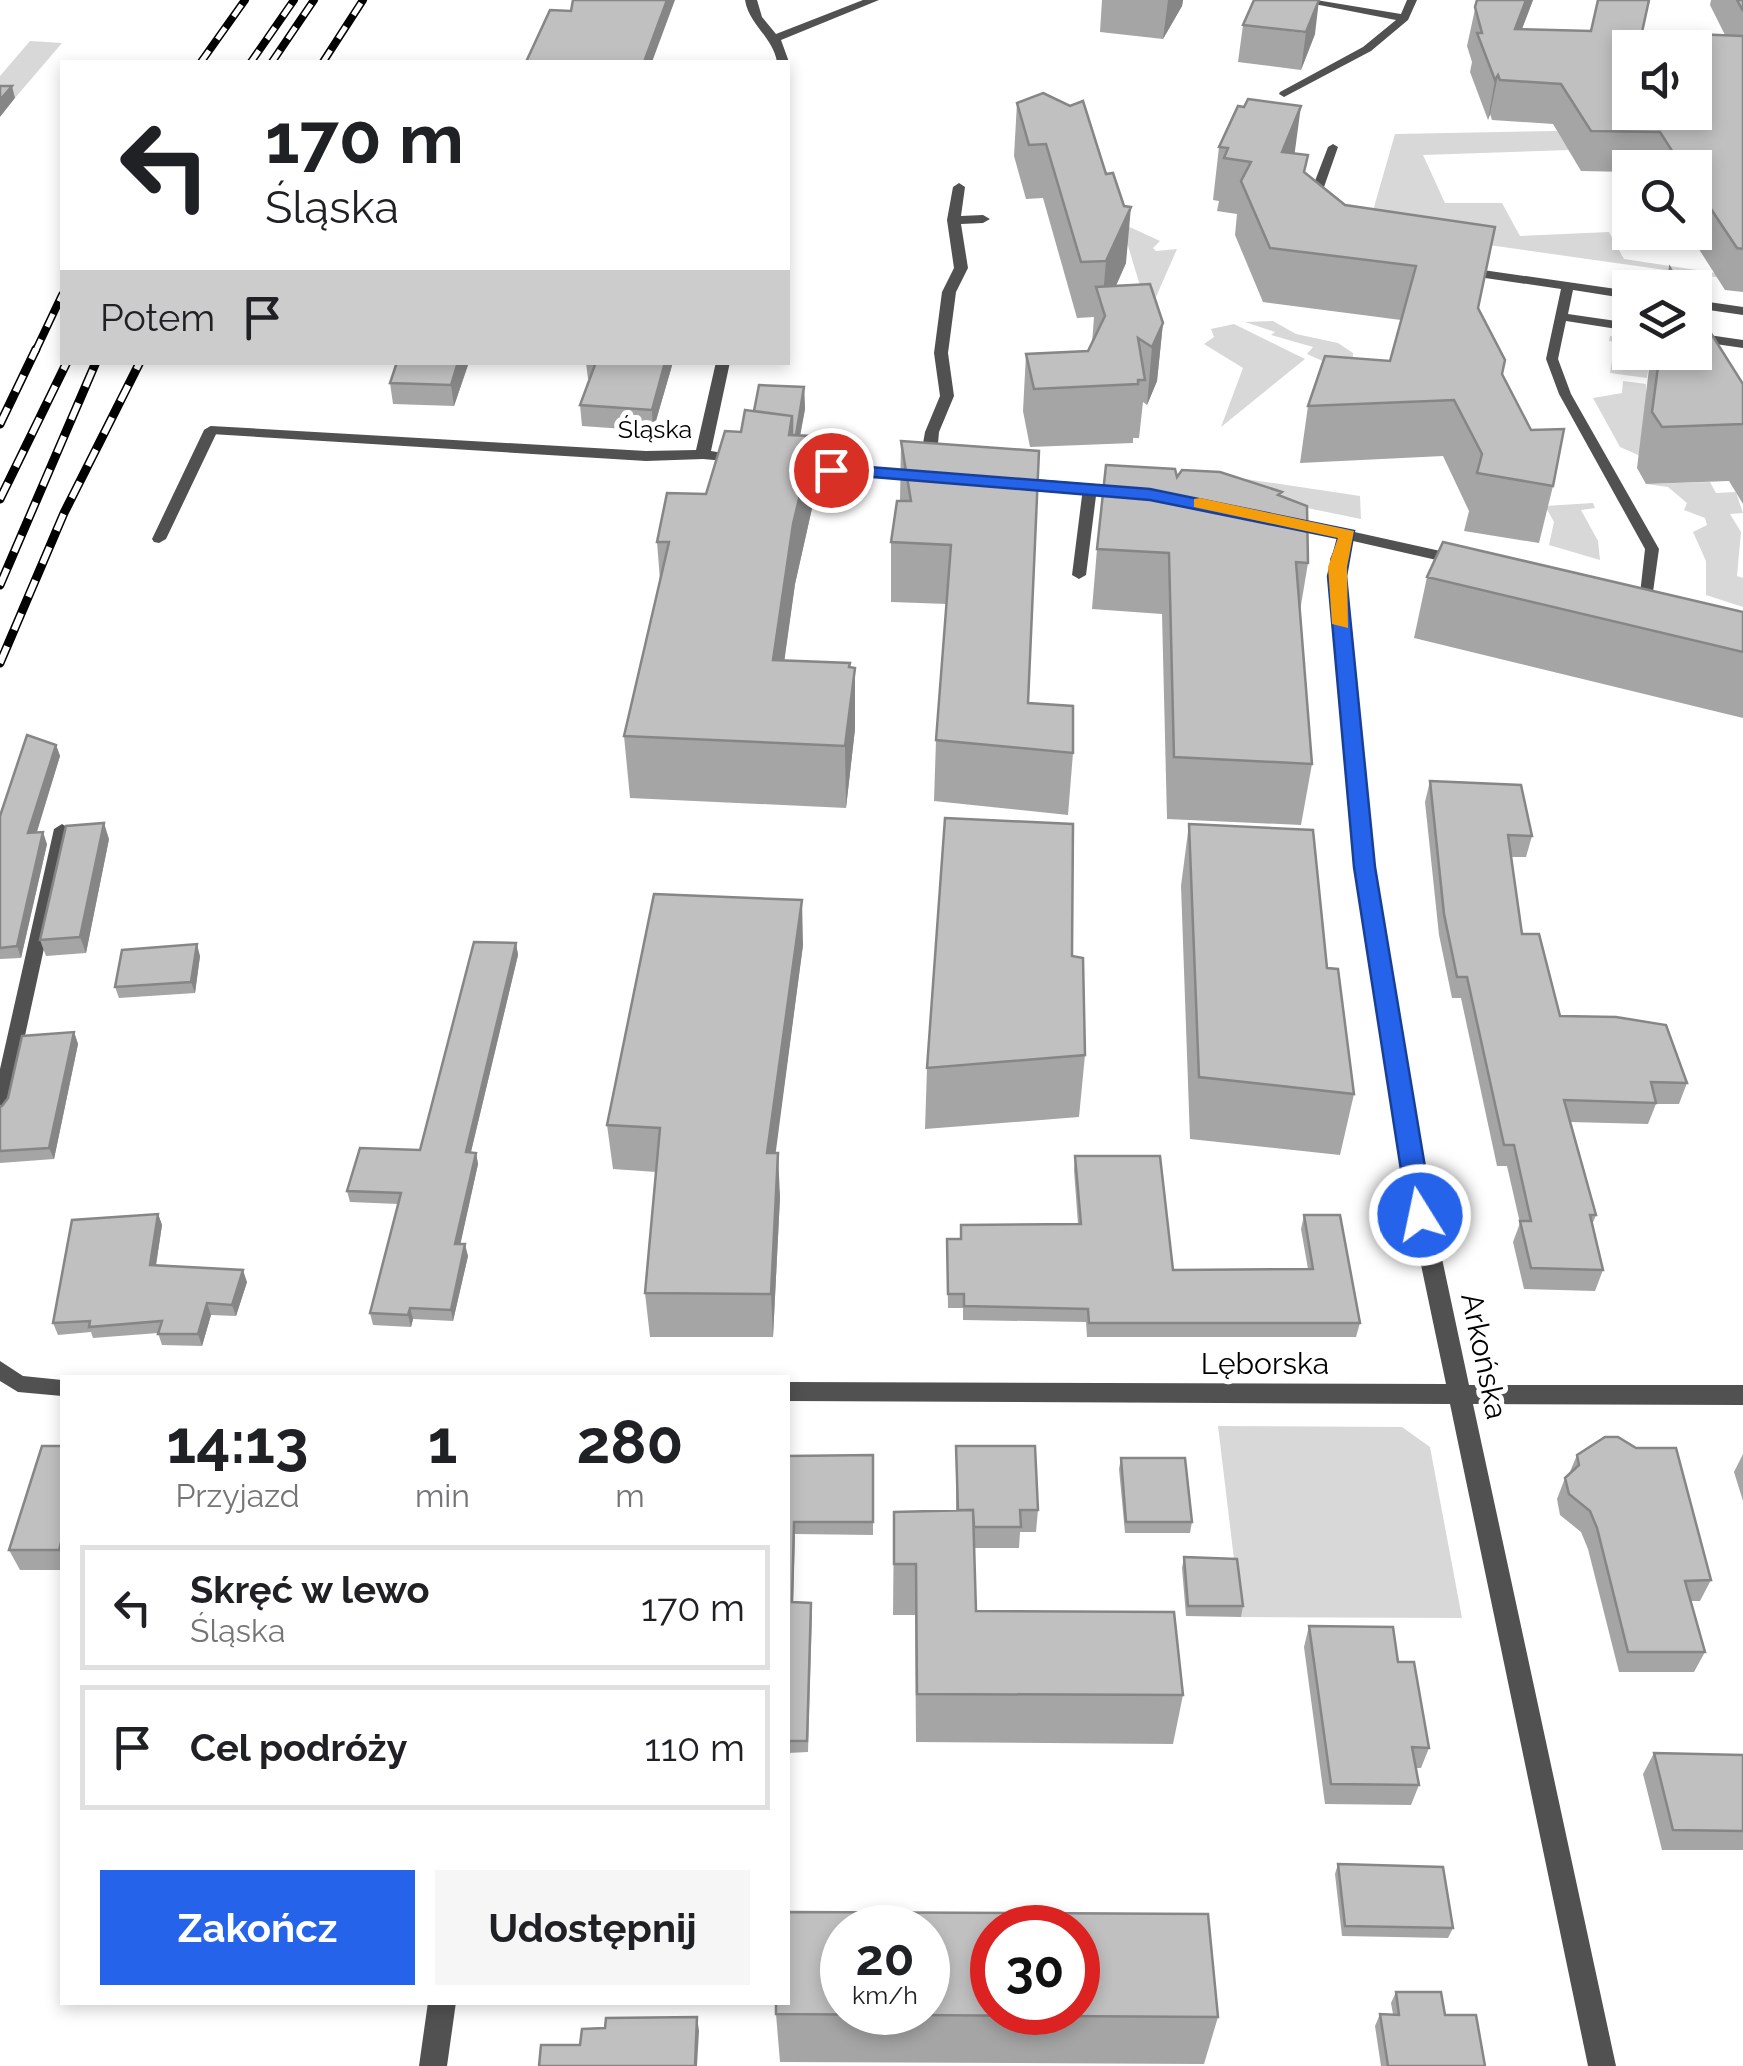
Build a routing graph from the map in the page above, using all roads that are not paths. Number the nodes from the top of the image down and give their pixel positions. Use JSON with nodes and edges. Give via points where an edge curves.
{"nodes":[{"id":1,"x":751,"y":0,"type":"edge"},
{"id":2,"x":874,"y":0,"type":"edge"},
{"id":3,"x":1299,"y":0,"type":"edge"},
{"id":4,"x":1412,"y":0,"type":"edge"},
{"id":5,"x":1404,"y":18,"type":"junction"},
{"id":6,"x":774,"y":39,"type":"junction"},
{"id":7,"x":781,"y":60,"type":"edge"},
{"id":8,"x":1284,"y":94,"type":"dead end"},
{"id":9,"x":1334,"y":147,"type":"dead end"},
{"id":10,"x":959,"y":187,"type":"dead end"},
{"id":11,"x":983,"y":219,"type":"dead end"},
{"id":12,"x":954,"y":220,"type":"junction"},
{"id":13,"x":1305,"y":223,"type":"edge"},
{"id":14,"x":1456,"y":270,"type":"edge"},
{"id":15,"x":1568,"y":286,"type":"junction"},
{"id":16,"x":1612,"y":292,"type":"edge"},
{"id":17,"x":1712,"y":306,"type":"edge"},
{"id":18,"x":1743,"y":311,"type":"edge"},
{"id":19,"x":1563,"y":317,"type":"junction"},
{"id":20,"x":1612,"y":324,"type":"edge"},
{"id":21,"x":1712,"y":339,"type":"edge"},
{"id":22,"x":1743,"y":344,"type":"edge"},
{"id":23,"x":722,"y":365,"type":"edge"},
{"id":24,"x":210,"y":430,"type":"joint"},
{"id":25,"x":703,"y":454,"type":"junction"},
{"id":26,"x":928,"y":456,"type":"edge"},
{"id":27,"x":945,"y":478,"type":"edge"},
{"id":28,"x":985,"y":480,"type":"edge"},
{"id":29,"x":1090,"y":488,"type":"junction"},
{"id":30,"x":1150,"y":494,"type":"edge"},
{"id":31,"x":1261,"y":516,"type":"edge"},
{"id":32,"x":1348,"y":535,"type":"junction"},
{"id":33,"x":159,"y":539,"type":"dead end"},
{"id":34,"x":1472,"y":563,"type":"edge"},
{"id":35,"x":1080,"y":575,"type":"dead end"},
{"id":36,"x":1626,"y":599,"type":"edge"},
{"id":37,"x":1654,"y":605,"type":"joint"},
{"id":38,"x":62,"y":829,"type":"edge"},
{"id":39,"x":0,"y":1109,"type":"edge"},
{"id":40,"x":0,"y":1369,"type":"edge"},
{"id":41,"x":60,"y":1388,"type":"edge"},
{"id":42,"x":790,"y":1392,"type":"edge"},
{"id":43,"x":1459,"y":1394,"type":"junction"},
{"id":44,"x":1743,"y":1395,"type":"edge"},
{"id":45,"x":442,"y":2005,"type":"edge"},
{"id":46,"x":433,"y":2066,"type":"edge"},
{"id":47,"x":1602,"y":2066,"type":"edge"}],
"edges":[{"from":1,"to":6,"type":"street"},
{"from":2,"to":6,"type":"street"},
{"from":3,"to":5,"type":"lane"},
{"from":4,"to":5,"type":"lane"},
{"from":5,"to":8,"type":"lane","via":[[1367,49]]},
{"from":6,"to":7,"type":"street"},
{"from":9,"to":13,"type":"lane"},
{"from":10,"to":12,"type":"street"},
{"from":11,"to":12,"type":"street"},
{"from":12,"to":26,"type":"street","via":[[961,268],[949,292],[940,353],[946,396]]},
{"from":14,"to":15,"type":"lane"},
{"from":15,"to":16,"type":"lane"},
{"from":15,"to":19,"type":"lane"},
{"from":17,"to":18,"type":"lane"},
{"from":19,"to":20,"type":"lane"},
{"from":19,"to":37,"type":"lane","via":[[1552,360],[1652,549]]},
{"from":21,"to":22,"type":"lane"},
{"from":23,"to":25,"type":"street"},
{"from":24,"to":25,"type":"street","name":"Śląska"},
{"from":24,"to":33,"type":"lane"},
{"from":25,"to":27,"type":"street","name":"Śląska"},
{"from":28,"to":29,"type":"street"},
{"from":29,"to":30,"type":"street"},
{"from":29,"to":35,"type":"lane"},
{"from":31,"to":32,"type":"street"},
{"from":32,"to":34,"type":"street"},
{"from":32,"to":43,"type":"street","name":"Arkońska","via":[[1337,576],[1364,867],[1396,1081]]},
{"from":36,"to":37,"type":"street"},
{"from":38,"to":39,"type":"lane"},
{"from":40,"to":41,"type":"lane","via":[[18,1384]]},
{"from":42,"to":43,"type":"street","name":"Lęborska"},
{"from":43,"to":44,"type":"street","name":"Lęborska"},
{"from":43,"to":47,"type":"street","name":"Arkońska"},
{"from":45,"to":46,"type":"street"}]}
